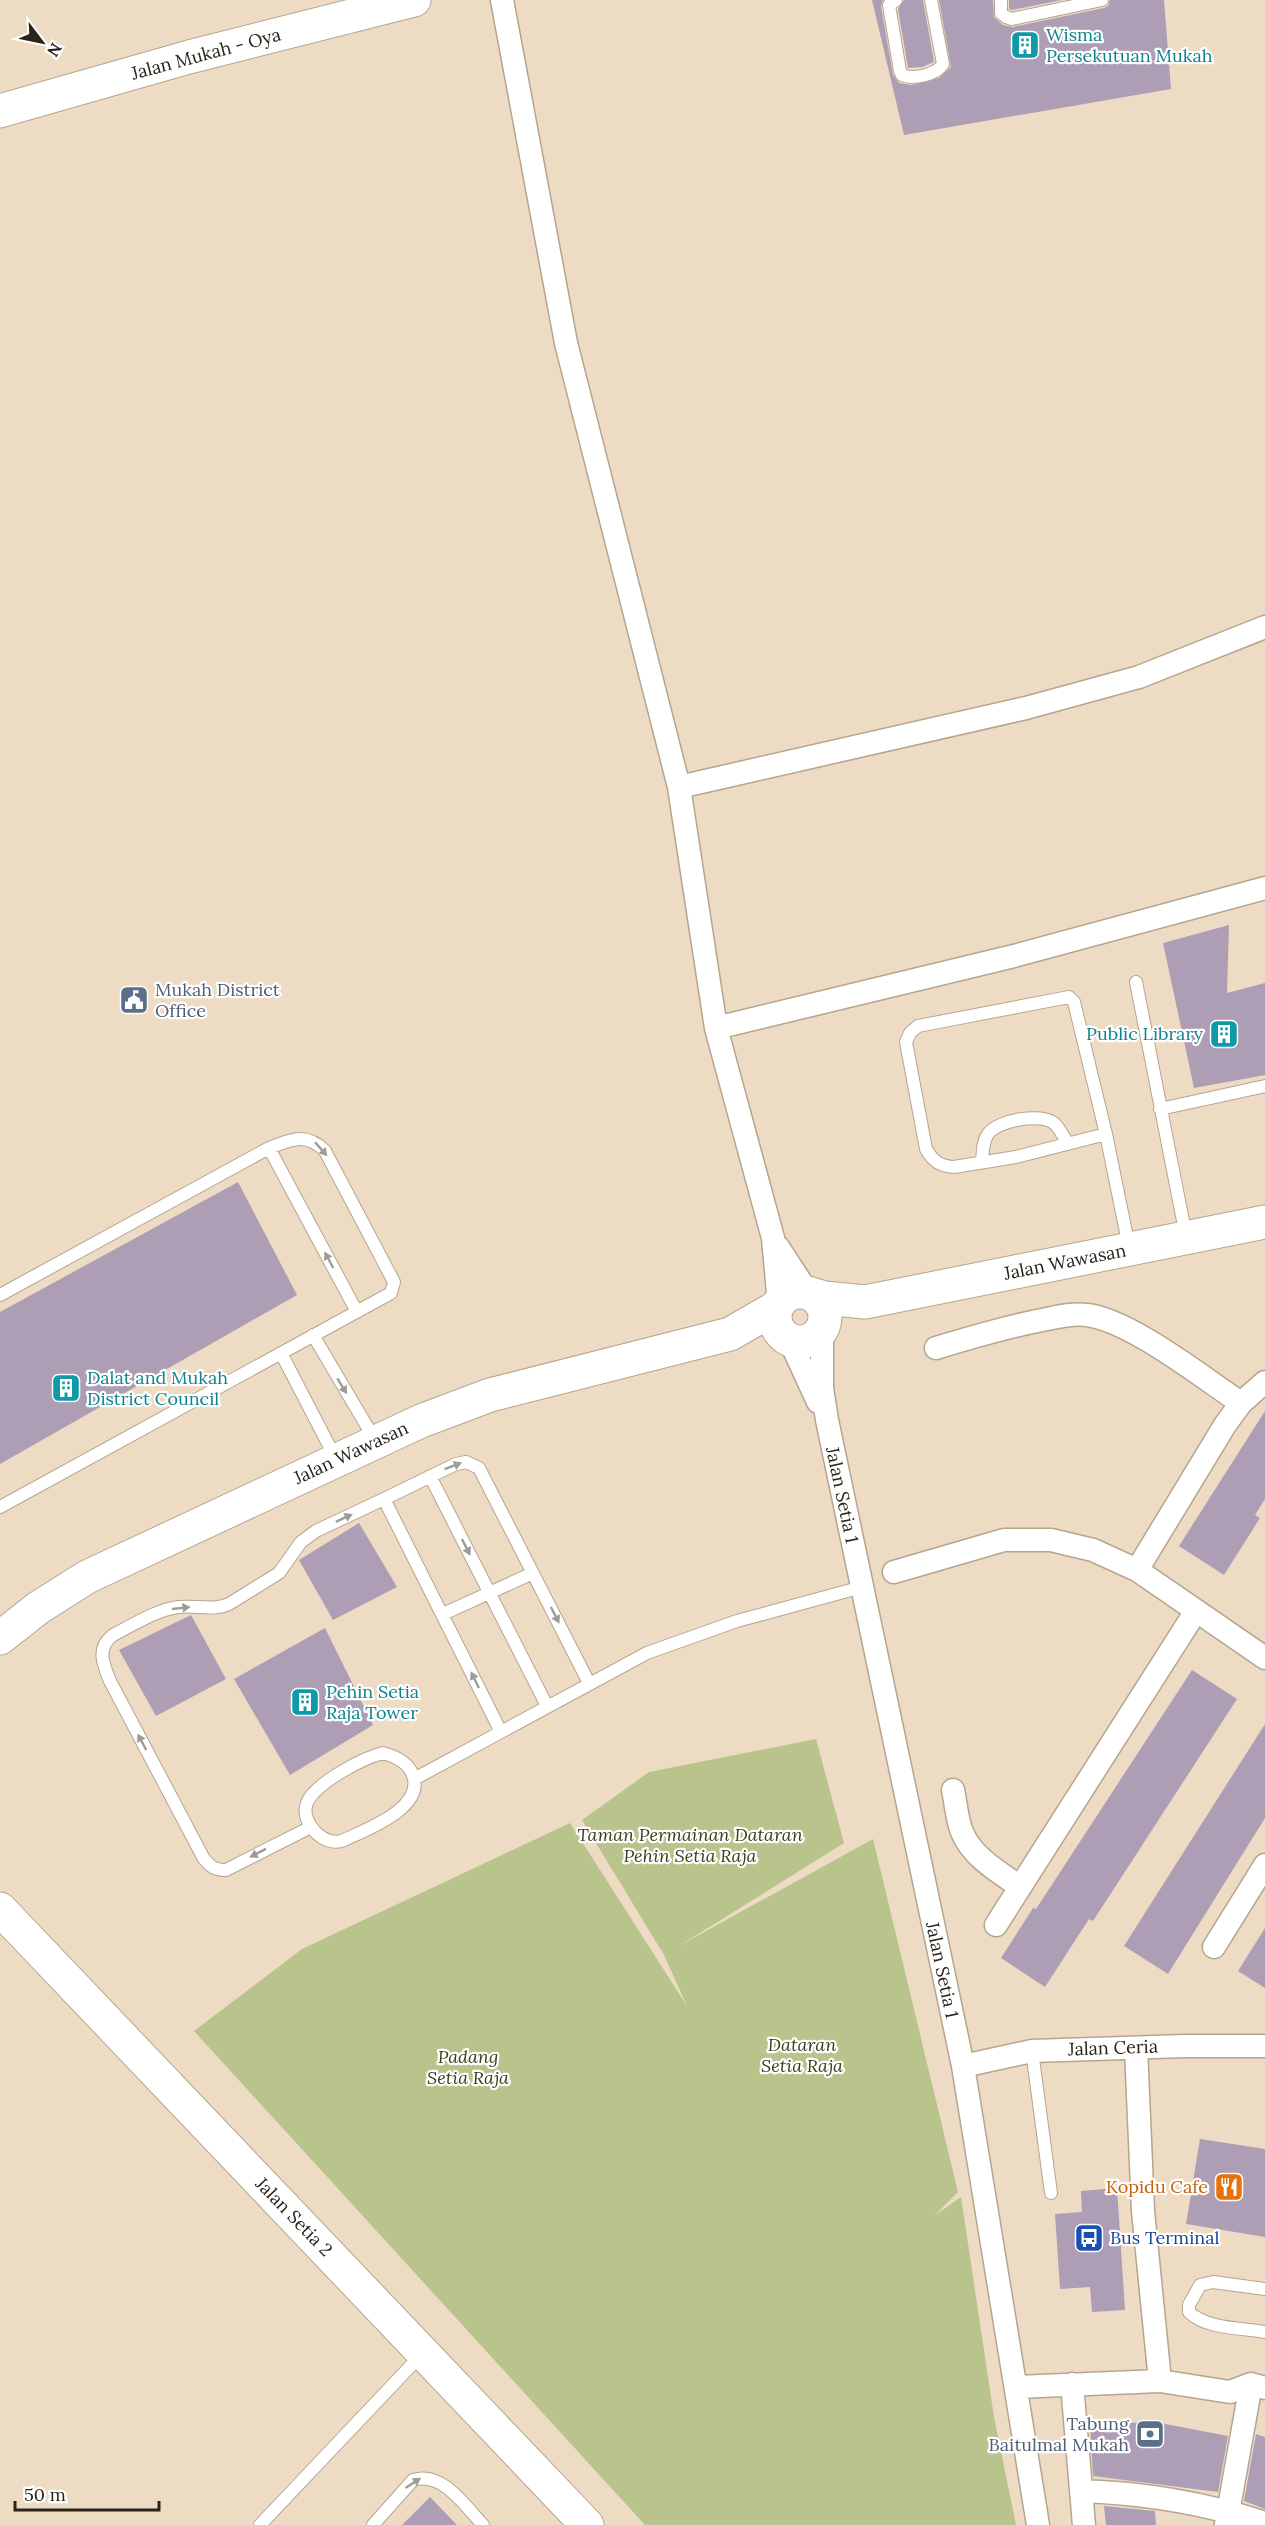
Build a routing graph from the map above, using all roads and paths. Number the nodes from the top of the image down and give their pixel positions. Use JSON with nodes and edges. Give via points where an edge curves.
{"nodes":[{"id":1,"x":414,"y":0,"type":"edge"},
{"id":2,"x":502,"y":0,"type":"edge"},
{"id":3,"x":896,"y":0,"type":"edge"},
{"id":4,"x":931,"y":0,"type":"edge"},
{"id":5,"x":1001,"y":0,"type":"edge"},
{"id":6,"x":1102,"y":0,"type":"edge"},
{"id":7,"x":0,"y":111,"type":"edge"},
{"id":8,"x":1265,"y":627,"type":"edge"},
{"id":9,"x":679,"y":787,"type":"junction"},
{"id":10,"x":1265,"y":888,"type":"edge"},
{"id":11,"x":1136,"y":982,"type":"dead end"},
{"id":12,"x":716,"y":1028,"type":"junction"},
{"id":13,"x":1265,"y":1086,"type":"edge"},
{"id":14,"x":1160,"y":1109,"type":"junction"},
{"id":15,"x":1106,"y":1134,"type":"junction"},
{"id":16,"x":1068,"y":1144,"type":"junction"},
{"id":17,"x":269,"y":1148,"type":"junction"},
{"id":18,"x":982,"y":1162,"type":"junction"},
{"id":19,"x":1265,"y":1222,"type":"edge"},
{"id":20,"x":773,"y":1238,"type":"junction"},
{"id":21,"x":1186,"y":1238,"type":"junction"},
{"id":22,"x":1129,"y":1249,"type":"junction"},
{"id":23,"x":0,"y":1295,"type":"edge"},
{"id":24,"x":788,"y":1301,"type":"junction"},
{"id":25,"x":865,"y":1302,"type":"junction"},
{"id":26,"x":357,"y":1312,"type":"junction"},
{"id":27,"x":822,"y":1329,"type":"junction"},
{"id":28,"x":730,"y":1334,"type":"junction"},
{"id":29,"x":313,"y":1335,"type":"junction"},
{"id":30,"x":790,"y":1341,"type":"junction"},
{"id":31,"x":936,"y":1348,"type":"dead end"},
{"id":32,"x":281,"y":1353,"type":"junction"},
{"id":33,"x":1265,"y":1382,"type":"edge"},
{"id":34,"x":1241,"y":1403,"type":"junction"},
{"id":35,"x":826,"y":1420,"type":"junction"},
{"id":36,"x":376,"y":1442,"type":"junction"},
{"id":37,"x":336,"y":1460,"type":"junction"},
{"id":38,"x":430,"y":1476,"type":"junction"},
{"id":39,"x":384,"y":1499,"type":"junction"},
{"id":40,"x":0,"y":1507,"type":"edge"},
{"id":41,"x":1137,"y":1570,"type":"junction"},
{"id":42,"x":894,"y":1572,"type":"dead end"},
{"id":43,"x":533,"y":1573,"type":"junction"},
{"id":44,"x":862,"y":1587,"type":"junction"},
{"id":45,"x":489,"y":1593,"type":"junction"},
{"id":46,"x":1196,"y":1611,"type":"junction"},
{"id":47,"x":442,"y":1614,"type":"junction"},
{"id":48,"x":0,"y":1638,"type":"edge"},
{"id":49,"x":1265,"y":1658,"type":"edge"},
{"id":50,"x":589,"y":1683,"type":"junction"},
{"id":51,"x":547,"y":1706,"type":"junction"},
{"id":52,"x":501,"y":1732,"type":"junction"},
{"id":53,"x":414,"y":1779,"type":"junction"},
{"id":54,"x":953,"y":1790,"type":"dead end"},
{"id":55,"x":311,"y":1827,"type":"junction"},
{"id":56,"x":1265,"y":1865,"type":"edge"},
{"id":57,"x":1020,"y":1887,"type":"junction"},
{"id":58,"x":0,"y":1909,"type":"edge"},
{"id":59,"x":996,"y":1925,"type":"dead end"},
{"id":60,"x":1214,"y":1947,"type":"dead end"},
{"id":61,"x":1265,"y":2046,"type":"edge"},
{"id":62,"x":1136,"y":2048,"type":"junction"},
{"id":63,"x":1032,"y":2051,"type":"junction"},
{"id":64,"x":963,"y":2066,"type":"junction"},
{"id":65,"x":1051,"y":2193,"type":"dead end"},
{"id":66,"x":1265,"y":2289,"type":"edge"},
{"id":67,"x":1265,"y":2332,"type":"edge"},
{"id":68,"x":423,"y":2352,"type":"junction"},
{"id":69,"x":1160,"y":2381,"type":"junction"},
{"id":70,"x":1072,"y":2384,"type":"junction"},
{"id":71,"x":1258,"y":2386,"type":"edge"},
{"id":72,"x":1016,"y":2387,"type":"junction"},
{"id":73,"x":1230,"y":2392,"type":"junction"},
{"id":74,"x":1255,"y":2414,"type":"edge"},
{"id":75,"x":1081,"y":2491,"type":"junction"},
{"id":76,"x":1227,"y":2518,"type":"edge"},
{"id":77,"x":1265,"y":2523,"type":"edge"},
{"id":78,"x":260,"y":2525,"type":"edge"},
{"id":79,"x":373,"y":2525,"type":"edge"},
{"id":80,"x":483,"y":2525,"type":"edge"},
{"id":81,"x":587,"y":2525,"type":"edge"},
{"id":82,"x":1038,"y":2525,"type":"edge"},
{"id":83,"x":1084,"y":2525,"type":"edge"}],
"edges":[{"from":1,"to":7,"type":"street","name":"Jalan Mukah - Oya","via":[[189,57]]},
{"from":2,"to":9,"type":"street","via":[[566,343]]},
{"from":3,"to":4,"type":"lane","via":[[888,5],[889,16],[900,71],[910,77],[936,72],[943,64]]},
{"from":5,"to":6,"type":"lane","via":[[1001,13],[1012,18]]},
{"from":8,"to":9,"type":"street","via":[[1139,677],[1080,694]]},
{"from":9,"to":12,"type":"street"},
{"from":10,"to":12,"type":"street","via":[[1014,956]]},
{"from":11,"to":14,"type":"lane"},
{"from":12,"to":20,"type":"street"},
{"from":13,"to":14,"type":"lane"},
{"from":14,"to":21,"type":"lane"},
{"from":15,"to":16,"type":"lane"},
{"from":15,"to":18,"type":"lane","via":[[1074,1002],[1069,997],[918,1026],[906,1042],[926,1149],[933,1161],[944,1166]]},
{"from":15,"to":22,"type":"lane"},
{"from":16,"to":18,"type":"lane"},
{"from":16,"to":18,"type":"lane","via":[[1056,1124],[1049,1120],[1008,1122],[989,1132]]},
{"from":17,"to":23,"type":"lane"},
{"from":26,"to":17,"type":"lane","one_way":true},
{"from":17,"to":26,"type":"lane","one_way":true,"via":[[304,1137],[325,1150],[394,1282],[391,1293]]},
{"from":19,"to":21,"type":"street","name":"Jalan Wawasan"},
{"from":20,"to":24,"type":"street"},
{"from":20,"to":24,"type":"street","via":[[784,1260]]},
{"from":21,"to":22,"type":"street","name":"Jalan Wawasan"},
{"from":22,"to":25,"type":"street","name":"Jalan Wawasan"},
{"from":24,"to":25,"type":"street","name":"Jalan Wawasan","via":[[825,1298]]},
{"from":24,"to":27,"type":"street","via":[[822,1304]]},
{"from":24,"to":28,"type":"street","name":"Jalan Wawasan"},
{"from":24,"to":30,"type":"street","via":[[775,1323]]},
{"from":25,"to":27,"type":"street","name":"Jalan Wawasan"},
{"from":26,"to":29,"type":"lane"},
{"from":27,"to":30,"type":"street","via":[[808,1341]]},
{"from":27,"to":35,"type":"street","name":"Jalan Setia 1"},
{"from":28,"to":30,"type":"street","name":"Jalan Wawasan"},
{"from":28,"to":36,"type":"street","name":"Jalan Wawasan","via":[[490,1395]]},
{"from":29,"to":32,"type":"lane"},
{"from":29,"to":36,"type":"lane","one_way":true},
{"from":30,"to":35,"type":"street","name":"Jalan Setia 1"},
{"from":31,"to":34,"type":"street","via":[[997,1329],[1086,1315],[1128,1329]]},
{"from":32,"to":37,"type":"lane"},
{"from":32,"to":40,"type":"lane"},
{"from":33,"to":34,"type":"street"},
{"from":34,"to":41,"type":"street"},
{"from":35,"to":44,"type":"street","name":"Jalan Setia 1"},
{"from":36,"to":37,"type":"street","name":"Jalan Wawasan"},
{"from":37,"to":48,"type":"street","name":"Jalan Wawasan","via":[[87,1577]]},
{"from":38,"to":39,"type":"lane"},
{"from":38,"to":43,"type":"lane","one_way":true,"via":[[466,1462],[479,1468]]},
{"from":38,"to":45,"type":"lane","one_way":true},
{"from":39,"to":47,"type":"lane"},
{"from":55,"to":39,"type":"lane","one_way":true,"via":[[226,1870],[211,1866],[110,1682],[102,1650],[113,1635],[169,1609],[229,1604],[279,1572],[301,1542],[316,1531]]},
{"from":41,"to":42,"type":"street","via":[[1076,1546],[1023,1538]]},
{"from":41,"to":46,"type":"street"},
{"from":43,"to":45,"type":"lane"},
{"from":43,"to":50,"type":"lane","one_way":true},
{"from":44,"to":50,"type":"lane","via":[[677,1640]]},
{"from":44,"to":64,"type":"street","name":"Jalan Setia 1"},
{"from":45,"to":47,"type":"lane"},
{"from":45,"to":51,"type":"lane"},
{"from":46,"to":49,"type":"street"},
{"from":46,"to":57,"type":"street"},
{"from":52,"to":47,"type":"lane","one_way":true},
{"from":50,"to":51,"type":"lane"},
{"from":51,"to":52,"type":"lane"},
{"from":52,"to":53,"type":"lane"},
{"from":53,"to":55,"type":"lane","via":[[414,1791],[397,1813],[348,1838],[333,1843]]},
{"from":53,"to":55,"type":"lane","via":[[399,1760],[382,1753],[371,1756],[310,1797],[306,1811]]},
{"from":54,"to":57,"type":"street","via":[[961,1831],[970,1846]]},
{"from":56,"to":60,"type":"street"},
{"from":57,"to":59,"type":"street"},
{"from":58,"to":68,"type":"street","name":"Jalan Setia 2"},
{"from":61,"to":62,"type":"street","name":"Jalan Ceria"},
{"from":62,"to":63,"type":"street","name":"Jalan Ceria"},
{"from":62,"to":69,"type":"street","via":[[1143,2211]]},
{"from":63,"to":64,"type":"street","name":"Jalan Ceria"},
{"from":63,"to":65,"type":"lane"},
{"from":64,"to":72,"type":"street","name":"Jalan Setia 1"},
{"from":66,"to":67,"type":"lane","via":[[1213,2282],[1200,2285],[1189,2304],[1189,2312],[1210,2323]]},
{"from":68,"to":78,"type":"lane"},
{"from":68,"to":81,"type":"street","name":"Jalan Setia 2"},
{"from":69,"to":70,"type":"street"},
{"from":69,"to":73,"type":"street"},
{"from":70,"to":72,"type":"street"},
{"from":70,"to":75,"type":"street"},
{"from":71,"to":73,"type":"street"},
{"from":71,"to":74,"type":"street"},
{"from":72,"to":82,"type":"street","name":"Jalan Setia 1"},
{"from":73,"to":74,"type":"street"},
{"from":74,"to":76,"type":"street"},
{"from":75,"to":76,"type":"street","via":[[1151,2496]]},
{"from":75,"to":83,"type":"street"},
{"from":76,"to":77,"type":"street"},
{"from":79,"to":80,"type":"lane","one_way":true,"via":[[413,2481],[422,2478],[445,2486]]}]}
